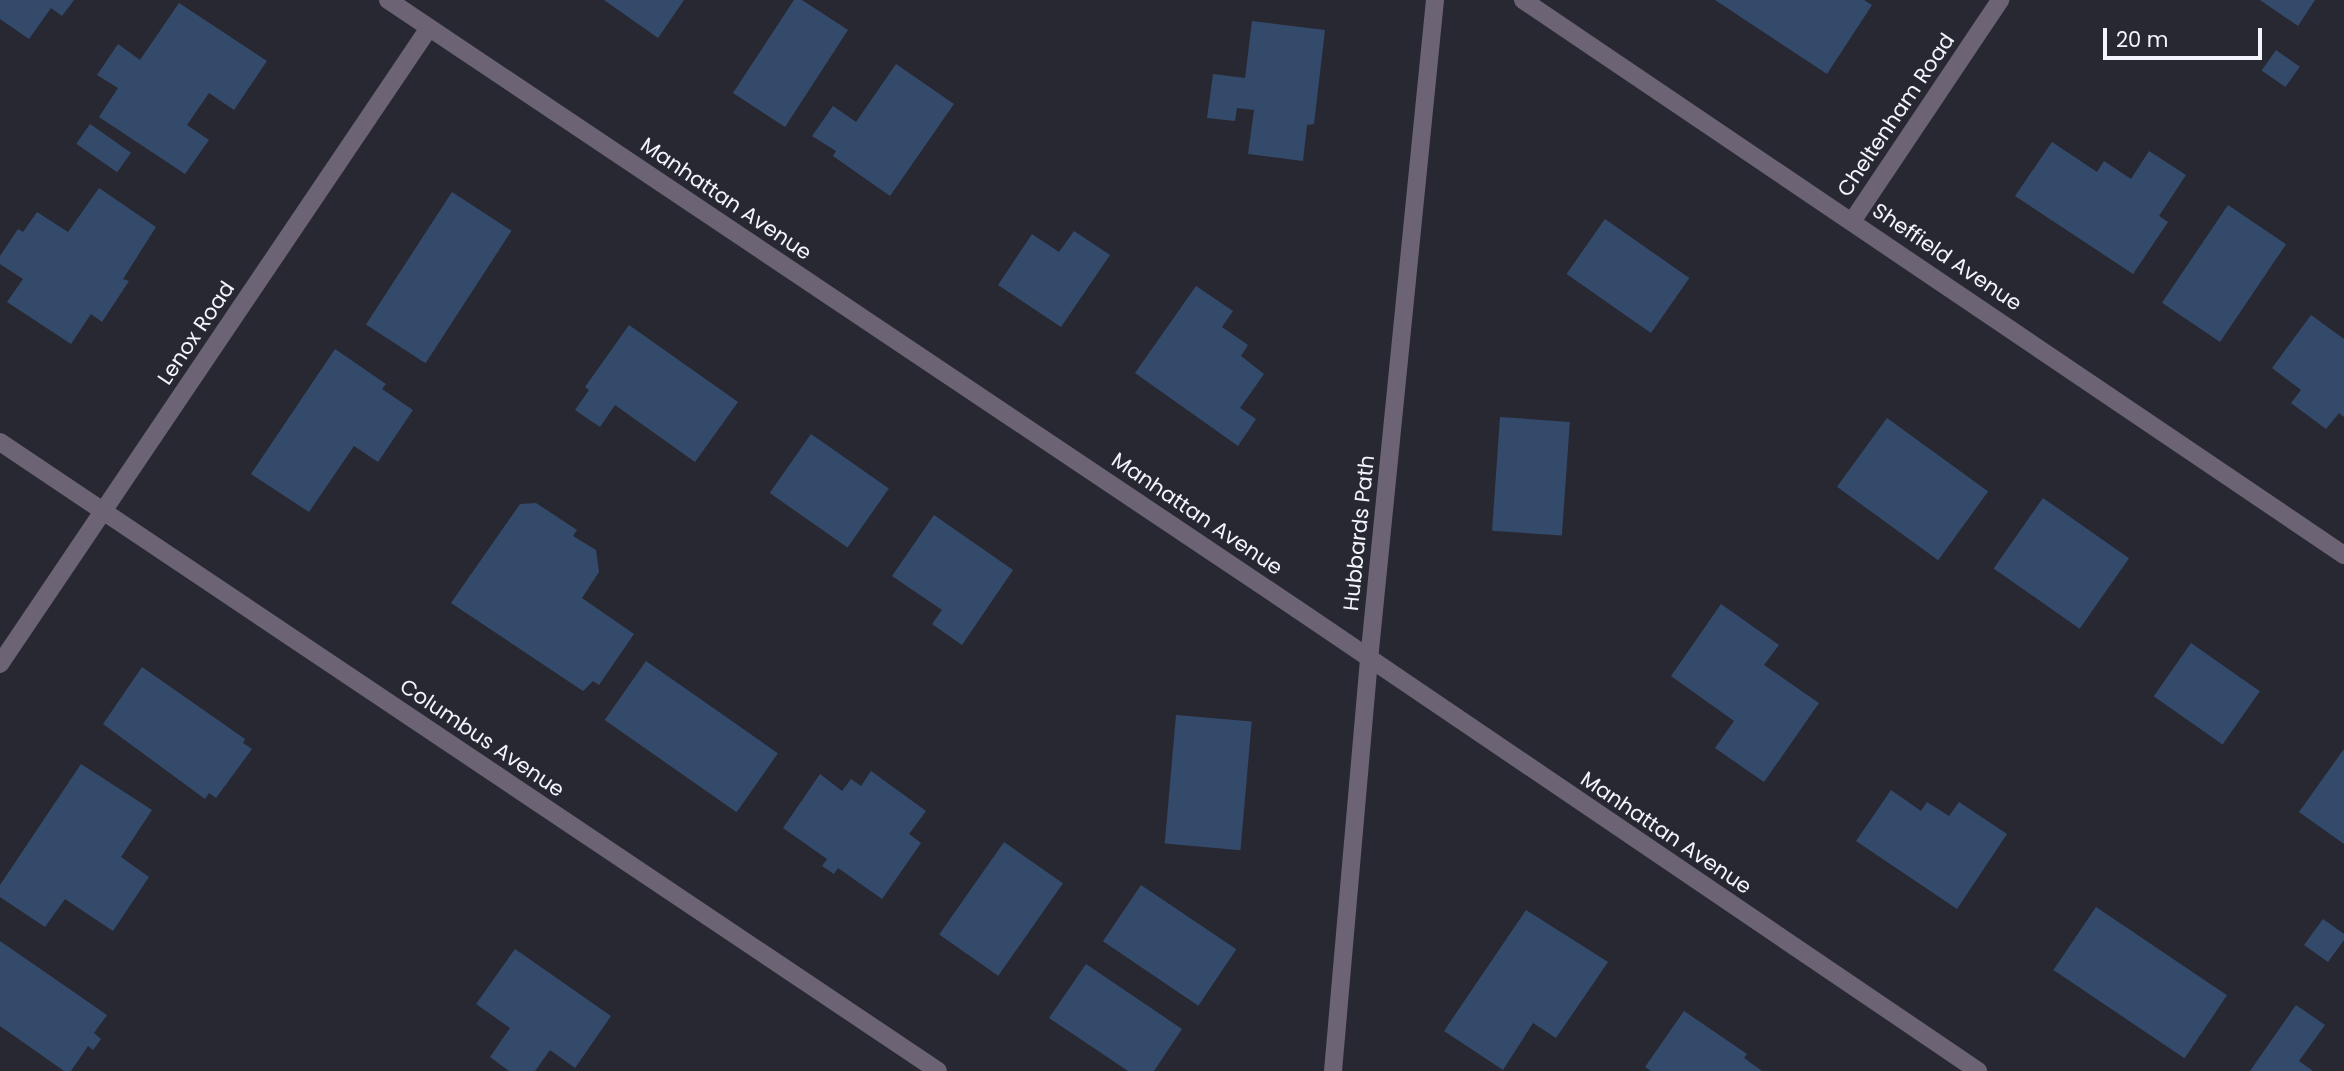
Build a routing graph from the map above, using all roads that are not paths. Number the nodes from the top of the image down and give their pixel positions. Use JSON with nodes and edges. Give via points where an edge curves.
{"nodes":[{"id":1,"x":388,"y":0,"type":"edge"},
{"id":2,"x":1436,"y":0,"type":"edge"},
{"id":3,"x":1523,"y":0,"type":"edge"},
{"id":4,"x":2000,"y":0,"type":"edge"},
{"id":5,"x":429,"y":28,"type":"junction"},
{"id":6,"x":1853,"y":220,"type":"junction"},
{"id":7,"x":0,"y":442,"type":"edge"},
{"id":8,"x":103,"y":512,"type":"junction"},
{"id":9,"x":2344,"y":555,"type":"edge"},
{"id":10,"x":1368,"y":660,"type":"junction"},
{"id":11,"x":0,"y":664,"type":"edge"},
{"id":12,"x":938,"y":1071,"type":"edge"},
{"id":13,"x":1333,"y":1071,"type":"edge"},
{"id":14,"x":1978,"y":1071,"type":"edge"}],
"edges":[{"from":1,"to":5,"type":"street","name":"Manhattan Avenue"},
{"from":2,"to":10,"type":"street","name":"Hubbards Path"},
{"from":3,"to":6,"type":"street","name":"Sheffield Avenue"},
{"from":4,"to":6,"type":"street","name":"Cheltenham Road"},
{"from":5,"to":8,"type":"street","name":"Lenox Road"},
{"from":5,"to":10,"type":"street","name":"Manhattan Avenue"},
{"from":6,"to":9,"type":"street","name":"Sheffield Avenue"},
{"from":7,"to":8,"type":"street","name":"Columbus Avenue"},
{"from":8,"to":11,"type":"street","name":"Lenox Road"},
{"from":8,"to":12,"type":"street","name":"Columbus Avenue"},
{"from":10,"to":13,"type":"street","name":"Hubbards Path"},
{"from":10,"to":14,"type":"street","name":"Manhattan Avenue"}]}
